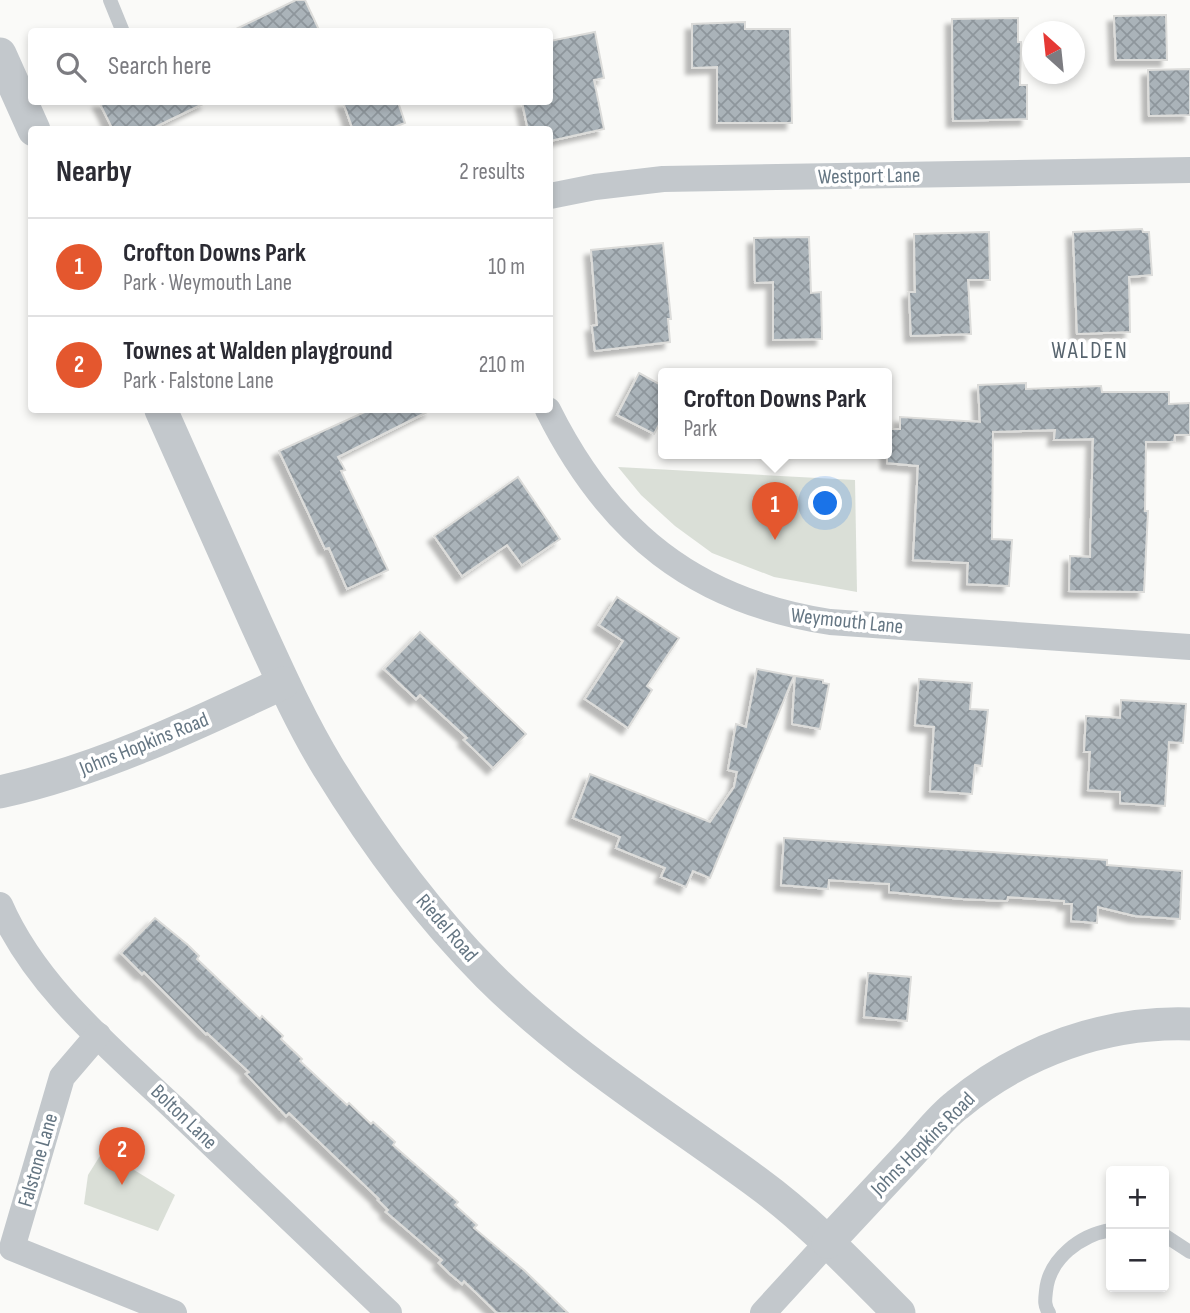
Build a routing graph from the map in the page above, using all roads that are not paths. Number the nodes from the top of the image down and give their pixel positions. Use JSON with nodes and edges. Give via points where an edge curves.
{"nodes":[{"id":1,"x":110,"y":0,"type":"edge"},
{"id":2,"x":121,"y":28,"type":"edge"},
{"id":3,"x":0,"y":54,"type":"edge"},
{"id":4,"x":32,"y":126,"type":"edge"},
{"id":5,"x":1190,"y":170,"type":"edge"},
{"id":6,"x":553,"y":195,"type":"edge"},
{"id":7,"x":162,"y":413,"type":"edge"},
{"id":8,"x":550,"y":413,"type":"edge"},
{"id":9,"x":1190,"y":647,"type":"edge"},
{"id":10,"x":284,"y":683,"type":"junction"},
{"id":11,"x":0,"y":792,"type":"edge"},
{"id":12,"x":0,"y":905,"type":"edge"},
{"id":13,"x":1190,"y":1024,"type":"edge"},
{"id":14,"x":98,"y":1035,"type":"junction"},
{"id":15,"x":1106,"y":1232,"type":"edge"},
{"id":16,"x":1169,"y":1239,"type":"edge"},
{"id":17,"x":828,"y":1242,"type":"junction"},
{"id":18,"x":1190,"y":1252,"type":"edge"},
{"id":19,"x":174,"y":1313,"type":"edge"},
{"id":20,"x":389,"y":1313,"type":"edge"},
{"id":21,"x":763,"y":1313,"type":"edge"},
{"id":22,"x":899,"y":1313,"type":"edge"},
{"id":23,"x":1049,"y":1313,"type":"edge"}],
"edges":[{"from":1,"to":2,"type":"lane"},
{"from":3,"to":4,"type":"street"},
{"from":5,"to":6,"type":"street","name":"Westport Lane","via":[[663,179]]},
{"from":7,"to":10,"type":"street","name":"Riedel Road"},
{"from":8,"to":9,"type":"street","name":"Weymouth Lane","via":[[569,449],[624,521],[659,554],[737,599],[789,616],[830,622]]},
{"from":10,"to":11,"type":"street","name":"Johns Hopkins Road","via":[[127,752],[49,781]]},
{"from":10,"to":17,"type":"street","name":"Riedel Road","via":[[327,765],[374,839],[428,911],[489,976],[560,1040],[761,1184]]},
{"from":12,"to":14,"type":"street","name":"Bolton Lane","via":[[29,958]]},
{"from":13,"to":17,"type":"street","name":"Johns Hopkins Road","via":[[1159,1023],[1101,1032],[1042,1052],[992,1079],[955,1106]]},
{"from":14,"to":19,"type":"street","name":"Falstone Lane","via":[[62,1077],[12,1248]]},
{"from":14,"to":20,"type":"street","name":"Bolton Lane"},
{"from":15,"to":23,"type":"lane","via":[[1081,1240],[1059,1259],[1048,1278],[1045,1306]]},
{"from":16,"to":18,"type":"lane"},
{"from":17,"to":21,"type":"street"},
{"from":17,"to":22,"type":"street","name":"Riedel Road"}]}
